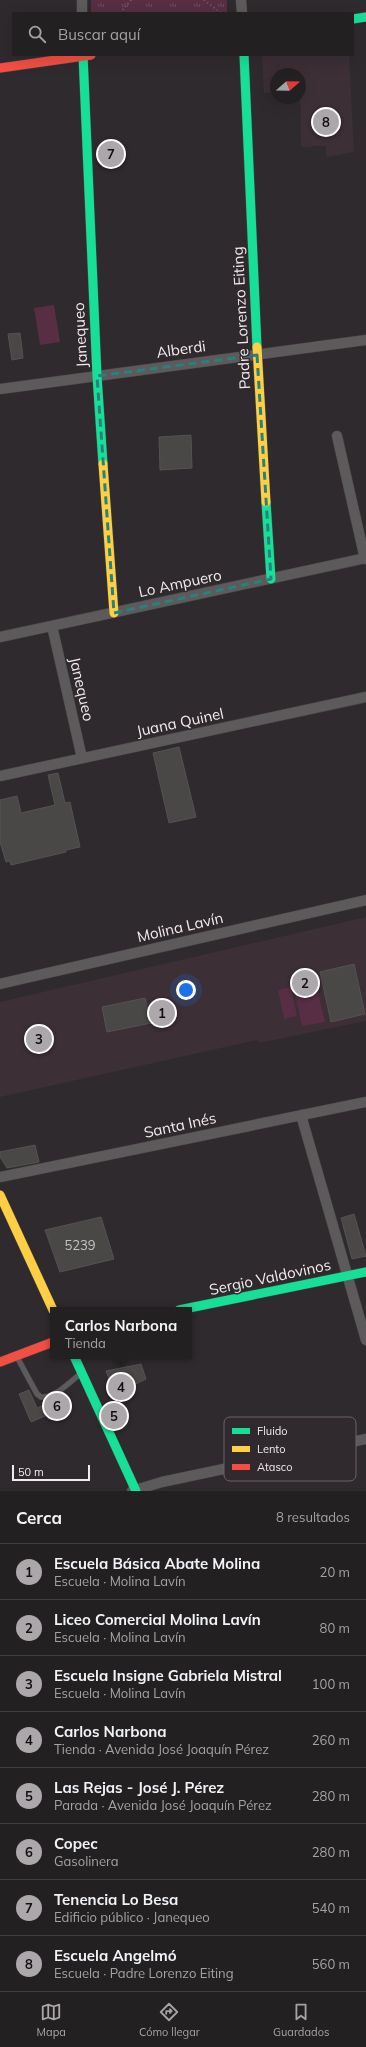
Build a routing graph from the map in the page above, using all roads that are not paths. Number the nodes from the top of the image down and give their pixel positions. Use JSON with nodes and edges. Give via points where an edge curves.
{"nodes":[{"id":1,"x":82,"y":0,"type":"edge"},
{"id":2,"x":241,"y":0,"type":"edge"},
{"id":3,"x":82,"y":12,"type":"edge"},
{"id":4,"x":242,"y":12,"type":"edge"},
{"id":5,"x":366,"y":17,"type":"edge"},
{"id":6,"x":354,"y":19,"type":"edge"},
{"id":7,"x":79,"y":56,"type":"edge"},
{"id":8,"x":86,"y":56,"type":"edge"},
{"id":9,"x":244,"y":56,"type":"edge"},
{"id":10,"x":0,"y":68,"type":"edge"},
{"id":11,"x":366,"y":340,"type":"edge"},
{"id":12,"x":258,"y":354,"type":"junction"},
{"id":13,"x":97,"y":376,"type":"junction"},
{"id":14,"x":0,"y":389,"type":"edge"},
{"id":15,"x":337,"y":436,"type":"dead end"},
{"id":16,"x":365,"y":559,"type":"edge"},
{"id":17,"x":272,"y":579,"type":"junction"},
{"id":18,"x":114,"y":613,"type":"junction"},
{"id":19,"x":52,"y":626,"type":"junction"},
{"id":20,"x":0,"y":637,"type":"edge"},
{"id":21,"x":366,"y":697,"type":"edge"},
{"id":22,"x":82,"y":758,"type":"junction"},
{"id":23,"x":0,"y":776,"type":"edge"},
{"id":24,"x":366,"y":900,"type":"edge"},
{"id":25,"x":0,"y":984,"type":"edge"},
{"id":26,"x":366,"y":1102,"type":"edge"},
{"id":27,"x":301,"y":1115,"type":"junction"},
{"id":28,"x":0,"y":1177,"type":"edge"},
{"id":29,"x":0,"y":1195,"type":"edge"},
{"id":30,"x":366,"y":1272,"type":"edge"},
{"id":31,"x":348,"y":1275,"type":"junction"},
{"id":32,"x":52,"y":1307,"type":"edge"},
{"id":33,"x":192,"y":1307,"type":"edge"},
{"id":34,"x":366,"y":1340,"type":"edge"},
{"id":35,"x":50,"y":1343,"type":"edge"},
{"id":36,"x":16,"y":1356,"type":"junction"},
{"id":37,"x":75,"y":1359,"type":"edge"},
{"id":38,"x":0,"y":1362,"type":"edge"},
{"id":39,"x":82,"y":1373,"type":"junction"},
{"id":40,"x":366,"y":1439,"type":"edge"},
{"id":41,"x":356,"y":1441,"type":"edge"},
{"id":42,"x":224,"y":1469,"type":"edge"},
{"id":43,"x":134,"y":1491,"type":"edge"}],
"edges":[{"from":1,"to":3,"type":"street"},
{"from":2,"to":4,"type":"street"},
{"from":5,"to":6,"type":"street"},
{"from":7,"to":10,"type":"street"},
{"from":8,"to":13,"type":"street","name":"Janequeo"},
{"from":9,"to":12,"type":"street","name":"Padre Lorenzo Eiting"},
{"from":11,"to":12,"type":"street","name":"Alberdi"},
{"from":12,"to":13,"type":"street","name":"Alberdi"},
{"from":12,"to":17,"type":"street","name":"Padre Lorenzo Eiting"},
{"from":13,"to":14,"type":"street","name":"Alberdi"},
{"from":13,"to":18,"type":"street","name":"Janequeo"},
{"from":15,"to":16,"type":"street"},
{"from":16,"to":17,"type":"street","name":"Lo Ampuero"},
{"from":17,"to":18,"type":"street","name":"Lo Ampuero"},
{"from":18,"to":19,"type":"street","name":"Lo Ampuero"},
{"from":19,"to":20,"type":"street","name":"Lo Ampuero"},
{"from":19,"to":22,"type":"street","name":"Janequeo"},
{"from":21,"to":22,"type":"street","name":"Juana Quinel"},
{"from":22,"to":23,"type":"street","name":"Juana Quinel"},
{"from":24,"to":25,"type":"street","name":"Molina Lavín"},
{"from":26,"to":27,"type":"street","name":"Santa Inés"},
{"from":27,"to":28,"type":"street","name":"Santa Inés"},
{"from":27,"to":31,"type":"street"},
{"from":29,"to":32,"type":"street"},
{"from":30,"to":31,"type":"street","name":"Sergio Valdovinos"},
{"from":31,"to":33,"type":"street","name":"Sergio Valdovinos"},
{"from":31,"to":34,"type":"street"},
{"from":35,"to":36,"type":"street"},
{"from":36,"to":38,"type":"street"},
{"from":36,"to":39,"type":"lane","via":[[37,1394],[42,1397],[60,1390]]},
{"from":37,"to":39,"type":"street"},
{"from":39,"to":43,"type":"street"},
{"from":40,"to":41,"type":"street"},
{"from":42,"to":43,"type":"street","via":[[169,1480]]}]}
